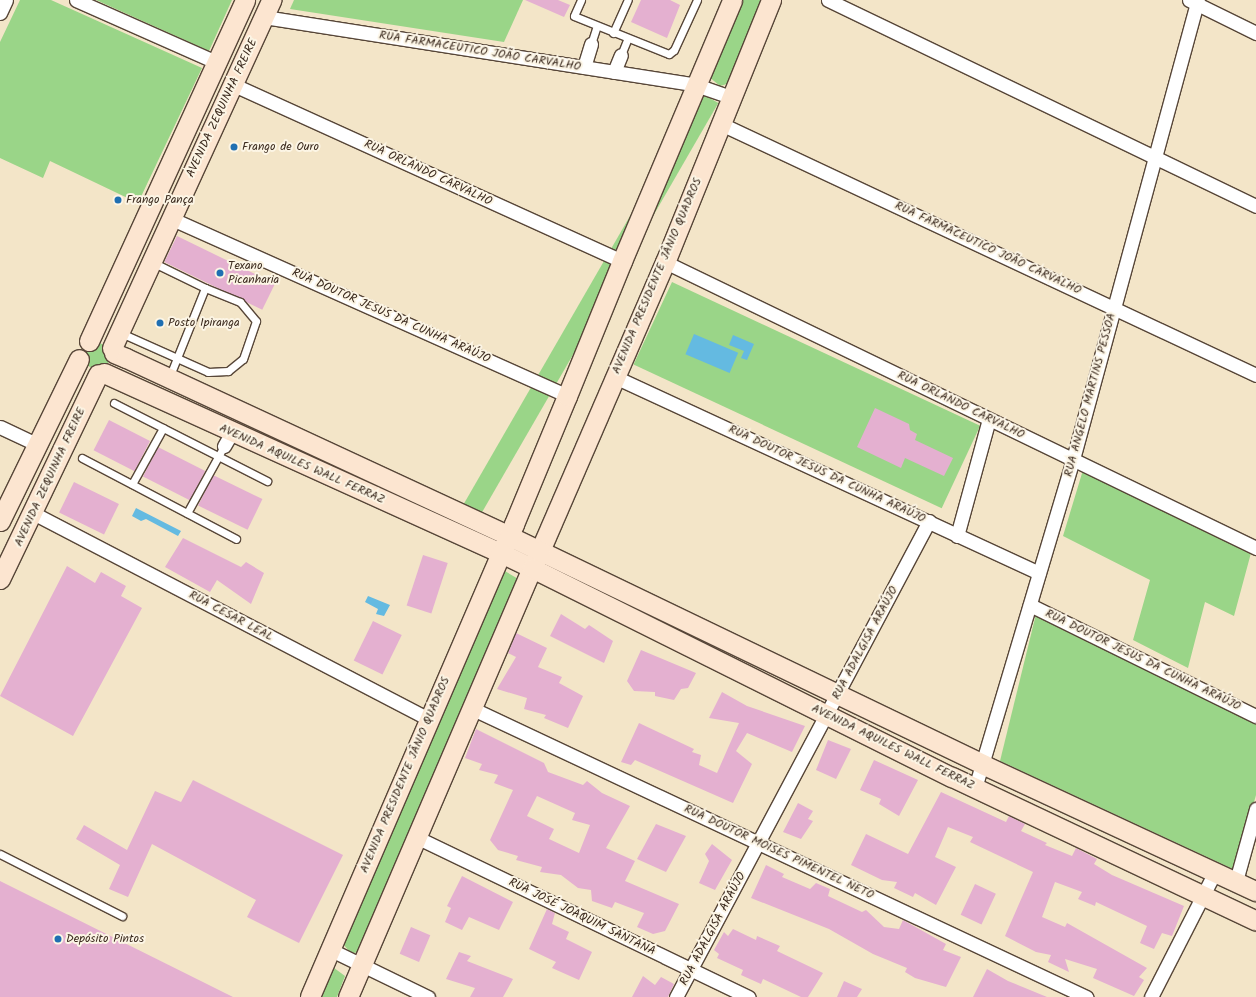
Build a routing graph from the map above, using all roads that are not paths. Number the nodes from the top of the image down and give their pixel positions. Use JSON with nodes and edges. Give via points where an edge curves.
{"nodes":[{"id":1,"x":6,"y":0,"type":"edge"},
{"id":2,"x":76,"y":0,"type":"edge"},
{"id":3,"x":245,"y":0,"type":"edge"},
{"id":4,"x":581,"y":0,"type":"edge"},
{"id":5,"x":628,"y":0,"type":"edge"},
{"id":6,"x":697,"y":0,"type":"edge"},
{"id":7,"x":732,"y":0,"type":"edge"},
{"id":8,"x":771,"y":0,"type":"edge"},
{"id":9,"x":828,"y":0,"type":"edge"},
{"id":10,"x":1194,"y":1,"type":"edge"},
{"id":11,"x":267,"y":8,"type":"edge"},
{"id":12,"x":0,"y":13,"type":"edge"},
{"id":13,"x":597,"y":26,"type":"junction"},
{"id":14,"x":614,"y":33,"type":"junction"},
{"id":15,"x":1256,"y":33,"type":"edge"},
{"id":16,"x":627,"y":40,"type":"junction"},
{"id":17,"x":591,"y":44,"type":"joint"},
{"id":18,"x":621,"y":55,"type":"joint"},
{"id":19,"x":216,"y":62,"type":"junction"},
{"id":20,"x":584,"y":68,"type":"junction"},
{"id":21,"x":614,"y":72,"type":"junction"},
{"id":22,"x":696,"y":85,"type":"junction"},
{"id":23,"x":234,"y":86,"type":"junction"},
{"id":24,"x":731,"y":97,"type":"junction"},
{"id":25,"x":719,"y":123,"type":"junction"},
{"id":26,"x":1154,"y":158,"type":"junction"},
{"id":27,"x":1256,"y":206,"type":"edge"},
{"id":28,"x":170,"y":218,"type":"junction"},
{"id":29,"x":150,"y":261,"type":"junction"},
{"id":30,"x":622,"y":261,"type":"junction"},
{"id":31,"x":665,"y":262,"type":"junction"},
{"id":32,"x":204,"y":288,"type":"junction"},
{"id":33,"x":1114,"y":306,"type":"junction"},
{"id":34,"x":89,"y":341,"type":"junction"},
{"id":35,"x":115,"y":344,"type":"junction"},
{"id":36,"x":79,"y":359,"type":"junction"},
{"id":37,"x":177,"y":359,"type":"junction"},
{"id":38,"x":101,"y":374,"type":"junction"},
{"id":39,"x":1256,"y":375,"type":"edge"},
{"id":40,"x":615,"y":377,"type":"junction"},
{"id":41,"x":169,"y":378,"type":"junction"},
{"id":42,"x":567,"y":396,"type":"junction"},
{"id":43,"x":114,"y":403,"type":"dead end"},
{"id":44,"x":989,"y":418,"type":"junction"},
{"id":45,"x":0,"y":427,"type":"edge"},
{"id":46,"x":162,"y":428,"type":"junction"},
{"id":47,"x":38,"y":445,"type":"junction"},
{"id":48,"x":225,"y":445,"type":"junction"},
{"id":49,"x":82,"y":458,"type":"dead end"},
{"id":50,"x":1073,"y":459,"type":"junction"},
{"id":51,"x":267,"y":481,"type":"dead end"},
{"id":52,"x":132,"y":484,"type":"junction"},
{"id":53,"x":33,"y":513,"type":"junction"},
{"id":54,"x":187,"y":513,"type":"junction"},
{"id":55,"x":0,"y":521,"type":"edge"},
{"id":56,"x":929,"y":521,"type":"junction"},
{"id":57,"x":509,"y":536,"type":"junction"},
{"id":58,"x":957,"y":536,"type":"junction"},
{"id":59,"x":236,"y":539,"type":"dead end"},
{"id":60,"x":1256,"y":548,"type":"edge"},
{"id":61,"x":501,"y":553,"type":"junction"},
{"id":62,"x":536,"y":560,"type":"junction"},
{"id":63,"x":1039,"y":572,"type":"junction"},
{"id":64,"x":0,"y":579,"type":"edge"},
{"id":65,"x":1030,"y":605,"type":"junction"},
{"id":66,"x":839,"y":693,"type":"junction"},
{"id":67,"x":471,"y":708,"type":"junction"},
{"id":68,"x":827,"y":714,"type":"junction"},
{"id":69,"x":1256,"y":716,"type":"edge"},
{"id":70,"x":428,"y":719,"type":"junction"},
{"id":71,"x":984,"y":765,"type":"junction"},
{"id":72,"x":976,"y":788,"type":"junction"},
{"id":73,"x":1256,"y":809,"type":"edge"},
{"id":74,"x":416,"y":837,"type":"junction"},
{"id":75,"x":759,"y":842,"type":"junction"},
{"id":76,"x":0,"y":854,"type":"edge"},
{"id":77,"x":1215,"y":872,"type":"junction"},
{"id":78,"x":1236,"y":881,"type":"junction"},
{"id":79,"x":1256,"y":891,"type":"edge"},
{"id":80,"x":1202,"y":894,"type":"junction"},
{"id":81,"x":122,"y":916,"type":"dead end"},
{"id":82,"x":1256,"y":921,"type":"edge"},
{"id":83,"x":331,"y":950,"type":"junction"},
{"id":84,"x":361,"y":966,"type":"junction"},
{"id":85,"x":691,"y":970,"type":"junction"},
{"id":86,"x":310,"y":997,"type":"edge"},
{"id":87,"x":348,"y":997,"type":"edge"},
{"id":88,"x":428,"y":997,"type":"edge"},
{"id":89,"x":676,"y":997,"type":"edge"},
{"id":90,"x":749,"y":997,"type":"edge"},
{"id":91,"x":1086,"y":997,"type":"edge"},
{"id":92,"x":1151,"y":997,"type":"edge"}],
"edges":[{"from":1,"to":12,"type":"street"},
{"from":2,"to":19,"type":"street"},
{"from":3,"to":19,"type":"main road","name":"AVENIDA ZEQUINHA FREIRE"},
{"from":4,"to":13,"type":"lane","via":[[574,16]]},
{"from":5,"to":14,"type":"lane"},
{"from":6,"to":16,"type":"lane","via":[[674,50],[669,54]]},
{"from":7,"to":22,"type":"main road"},
{"from":8,"to":24,"type":"main road","name":"AVENIDA PRESIDENTE JÂNIO QUADROS"},
{"from":9,"to":26,"type":"street"},
{"from":10,"to":15,"type":"street"},
{"from":10,"to":26,"type":"street","name":"RUA ANGELO MARTINS PESSOA"},
{"from":11,"to":20,"type":"street","name":"RUA FARMACEUTICO JOÃO CARVALHO"},
{"from":11,"to":23,"type":"main road","name":"AVENIDA ZEQUINHA FREIRE"},
{"from":13,"to":14,"type":"lane"},
{"from":13,"to":17,"type":"lane"},
{"from":14,"to":16,"type":"lane"},
{"from":16,"to":18,"type":"lane"},
{"from":17,"to":20,"type":"street"},
{"from":18,"to":21,"type":"street"},
{"from":19,"to":23,"type":"main road","via":[[230,72]]},
{"from":19,"to":34,"type":"main road","name":"AVENIDA ZEQUINHA FREIRE"},
{"from":20,"to":21,"type":"street","name":"RUA FARMACEUTICO JOÃO CARVALHO"},
{"from":21,"to":22,"type":"street","name":"RUA FARMACEUTICO JOÃO CARVALHO"},
{"from":22,"to":24,"type":"street","name":"RUA FARMACEUTICO JOÃO CARVALHO"},
{"from":22,"to":30,"type":"main road"},
{"from":23,"to":28,"type":"main road","name":"AVENIDA ZEQUINHA FREIRE"},
{"from":23,"to":30,"type":"street","name":"RUA ORLANDO CARVALHO"},
{"from":24,"to":25,"type":"main road","name":"AVENIDA PRESIDENTE JÂNIO QUADROS"},
{"from":25,"to":31,"type":"main road","name":"AVENIDA PRESIDENTE JÂNIO QUADROS"},
{"from":25,"to":33,"type":"street","name":"RUA FARMACEUTICO JOÃO CARVALHO"},
{"from":26,"to":27,"type":"street"},
{"from":26,"to":33,"type":"street","name":"RUA ANGELO MARTINS PESSOA"},
{"from":28,"to":29,"type":"main road","name":"AVENIDA ZEQUINHA FREIRE"},
{"from":28,"to":42,"type":"street","name":"RUA DOUTOR JESUS DA CUNHA ARAÚJO"},
{"from":29,"to":32,"type":"lane"},
{"from":29,"to":35,"type":"main road","name":"AVENIDA ZEQUINHA FREIRE"},
{"from":30,"to":42,"type":"main road"},
{"from":31,"to":40,"type":"main road","name":"AVENIDA PRESIDENTE JÂNIO QUADROS"},
{"from":31,"to":44,"type":"street","name":"RUA ORLANDO CARVALHO"},
{"from":32,"to":37,"type":"lane"},
{"from":32,"to":37,"type":"lane","via":[[240,302],[251,311],[256,322],[251,344],[243,359],[228,371],[217,374]]},
{"from":33,"to":39,"type":"street","name":"RUA FARMACEUTICO JOÃO CARVALHO"},
{"from":33,"to":50,"type":"street","name":"RUA ANGELO MARTINS PESSOA"},
{"from":34,"to":35,"type":"main road","via":[[104,340]]},
{"from":34,"to":36,"type":"main road","via":[[81,348]]},
{"from":35,"to":37,"type":"lane"},
{"from":35,"to":38,"type":"main road","via":[[113,365]]},
{"from":35,"to":41,"type":"main road","name":"AVENIDA AQUILES WALL FERRAZ"},
{"from":36,"to":38,"type":"main road","via":[[88,372]]},
{"from":36,"to":47,"type":"main road","name":"AVENIDA ZEQUINHA FREIRE"},
{"from":37,"to":41,"type":"lane"},
{"from":38,"to":48,"type":"main road","name":"AVENIDA AQUILES WALL FERRAZ"},
{"from":38,"to":53,"type":"main road","name":"AVENIDA ZEQUINHA FREIRE"},
{"from":40,"to":56,"type":"street","name":"RUA DOUTOR JESUS DA CUNHA ARAÚJO"},
{"from":40,"to":62,"type":"main road","name":"AVENIDA PRESIDENTE JÂNIO QUADROS"},
{"from":41,"to":57,"type":"main road","name":"AVENIDA AQUILES WALL FERRAZ"},
{"from":42,"to":57,"type":"main road"},
{"from":43,"to":46,"type":"lane"},
{"from":44,"to":50,"type":"street","name":"RUA ORLANDO CARVALHO"},
{"from":44,"to":58,"type":"street"},
{"from":45,"to":47,"type":"street"},
{"from":46,"to":48,"type":"lane"},
{"from":46,"to":52,"type":"lane"},
{"from":47,"to":55,"type":"main road","name":"AVENIDA ZEQUINHA FREIRE"},
{"from":48,"to":51,"type":"lane"},
{"from":48,"to":54,"type":"lane"},
{"from":48,"to":61,"type":"main road","name":"AVENIDA AQUILES WALL FERRAZ"},
{"from":49,"to":52,"type":"lane"},
{"from":50,"to":60,"type":"street","name":"RUA ORLANDO CARVALHO"},
{"from":50,"to":63,"type":"street","name":"RUA ANGELO MARTINS PESSOA"},
{"from":52,"to":54,"type":"lane"},
{"from":53,"to":64,"type":"main road","name":"AVENIDA ZEQUINHA FREIRE"},
{"from":53,"to":70,"type":"street","name":"RUA CESAR LEAL"},
{"from":54,"to":59,"type":"lane"},
{"from":56,"to":58,"type":"street","name":"RUA DOUTOR JESUS DA CUNHA ARAÚJO"},
{"from":56,"to":66,"type":"street","name":"RUA ADALGISA ARAÚJO"},
{"from":57,"to":61,"type":"main road","name":"AVENIDA PRESIDENTE JÂNIO QUADROS"},
{"from":57,"to":62,"type":"main road","name":"AVENIDA AQUILES WALL FERRAZ"},
{"from":58,"to":63,"type":"street","name":"RUA DOUTOR JESUS DA CUNHA ARAÚJO"},
{"from":61,"to":62,"type":"main road","name":"AVENIDA AQUILES WALL FERRAZ"},
{"from":61,"to":70,"type":"main road","name":"AVENIDA PRESIDENTE JÂNIO QUADROS"},
{"from":62,"to":66,"type":"main road","name":"AVENIDA AQUILES WALL FERRAZ"},
{"from":62,"to":67,"type":"main road","name":"AVENIDA PRESIDENTE JÂNIO QUADROS"},
{"from":62,"to":68,"type":"main road","name":"AVENIDA AQUILES WALL FERRAZ"},
{"from":63,"to":65,"type":"street","name":"RUA ANGELO MARTINS PESSOA"},
{"from":65,"to":69,"type":"street","name":"RUA DOUTOR JESUS DA CUNHA ARAÚJO"},
{"from":65,"to":71,"type":"street","name":"RUA ANGELO MARTINS PESSOA"},
{"from":66,"to":68,"type":"street","name":"RUA ADALGISA ARAÚJO"},
{"from":66,"to":71,"type":"main road","name":"AVENIDA AQUILES WALL FERRAZ"},
{"from":67,"to":74,"type":"main road","name":"AVENIDA PRESIDENTE JÂNIO QUADROS"},
{"from":67,"to":75,"type":"street","name":"RUA DOUTOR MOISES PIMENTEL NETO"},
{"from":68,"to":72,"type":"main road","name":"AVENIDA AQUILES WALL FERRAZ"},
{"from":68,"to":75,"type":"street","name":"RUA ADALGISA ARAÚJO"},
{"from":70,"to":83,"type":"main road","name":"AVENIDA PRESIDENTE JÂNIO QUADROS"},
{"from":71,"to":72,"type":"street","name":"RUA ANGELO MARTINS PESSOA"},
{"from":71,"to":77,"type":"main road","name":"AVENIDA AQUILES WALL FERRAZ"},
{"from":72,"to":80,"type":"main road","name":"AVENIDA AQUILES WALL FERRAZ"},
{"from":73,"to":78,"type":"street"},
{"from":74,"to":84,"type":"main road","name":"AVENIDA PRESIDENTE JÂNIO QUADROS"},
{"from":74,"to":85,"type":"street","name":"RUA JOSÉ JOAQUIM SANTANA"},
{"from":75,"to":85,"type":"street","name":"RUA ADALGISA ARAÚJO"},
{"from":75,"to":91,"type":"street","name":"RUA DOUTOR MOISES PIMENTEL NETO"},
{"from":76,"to":81,"type":"lane"},
{"from":77,"to":78,"type":"main road","name":"AVENIDA AQUILES WALL FERRAZ"},
{"from":77,"to":80,"type":"street"},
{"from":78,"to":79,"type":"main road","name":"AVENIDA AQUILES WALL FERRAZ"},
{"from":80,"to":82,"type":"main road","name":"AVENIDA AQUILES WALL FERRAZ"},
{"from":80,"to":92,"type":"street"},
{"from":83,"to":84,"type":"street"},
{"from":83,"to":86,"type":"main road","name":"AVENIDA PRESIDENTE JÂNIO QUADROS"},
{"from":84,"to":87,"type":"main road","name":"AVENIDA PRESIDENTE JÂNIO QUADROS"},
{"from":84,"to":88,"type":"street"},
{"from":85,"to":89,"type":"street","name":"RUA ADALGISA ARAÚJO"},
{"from":85,"to":90,"type":"street","name":"RUA JOSÉ JOAQUIM SANTANA"}]}
